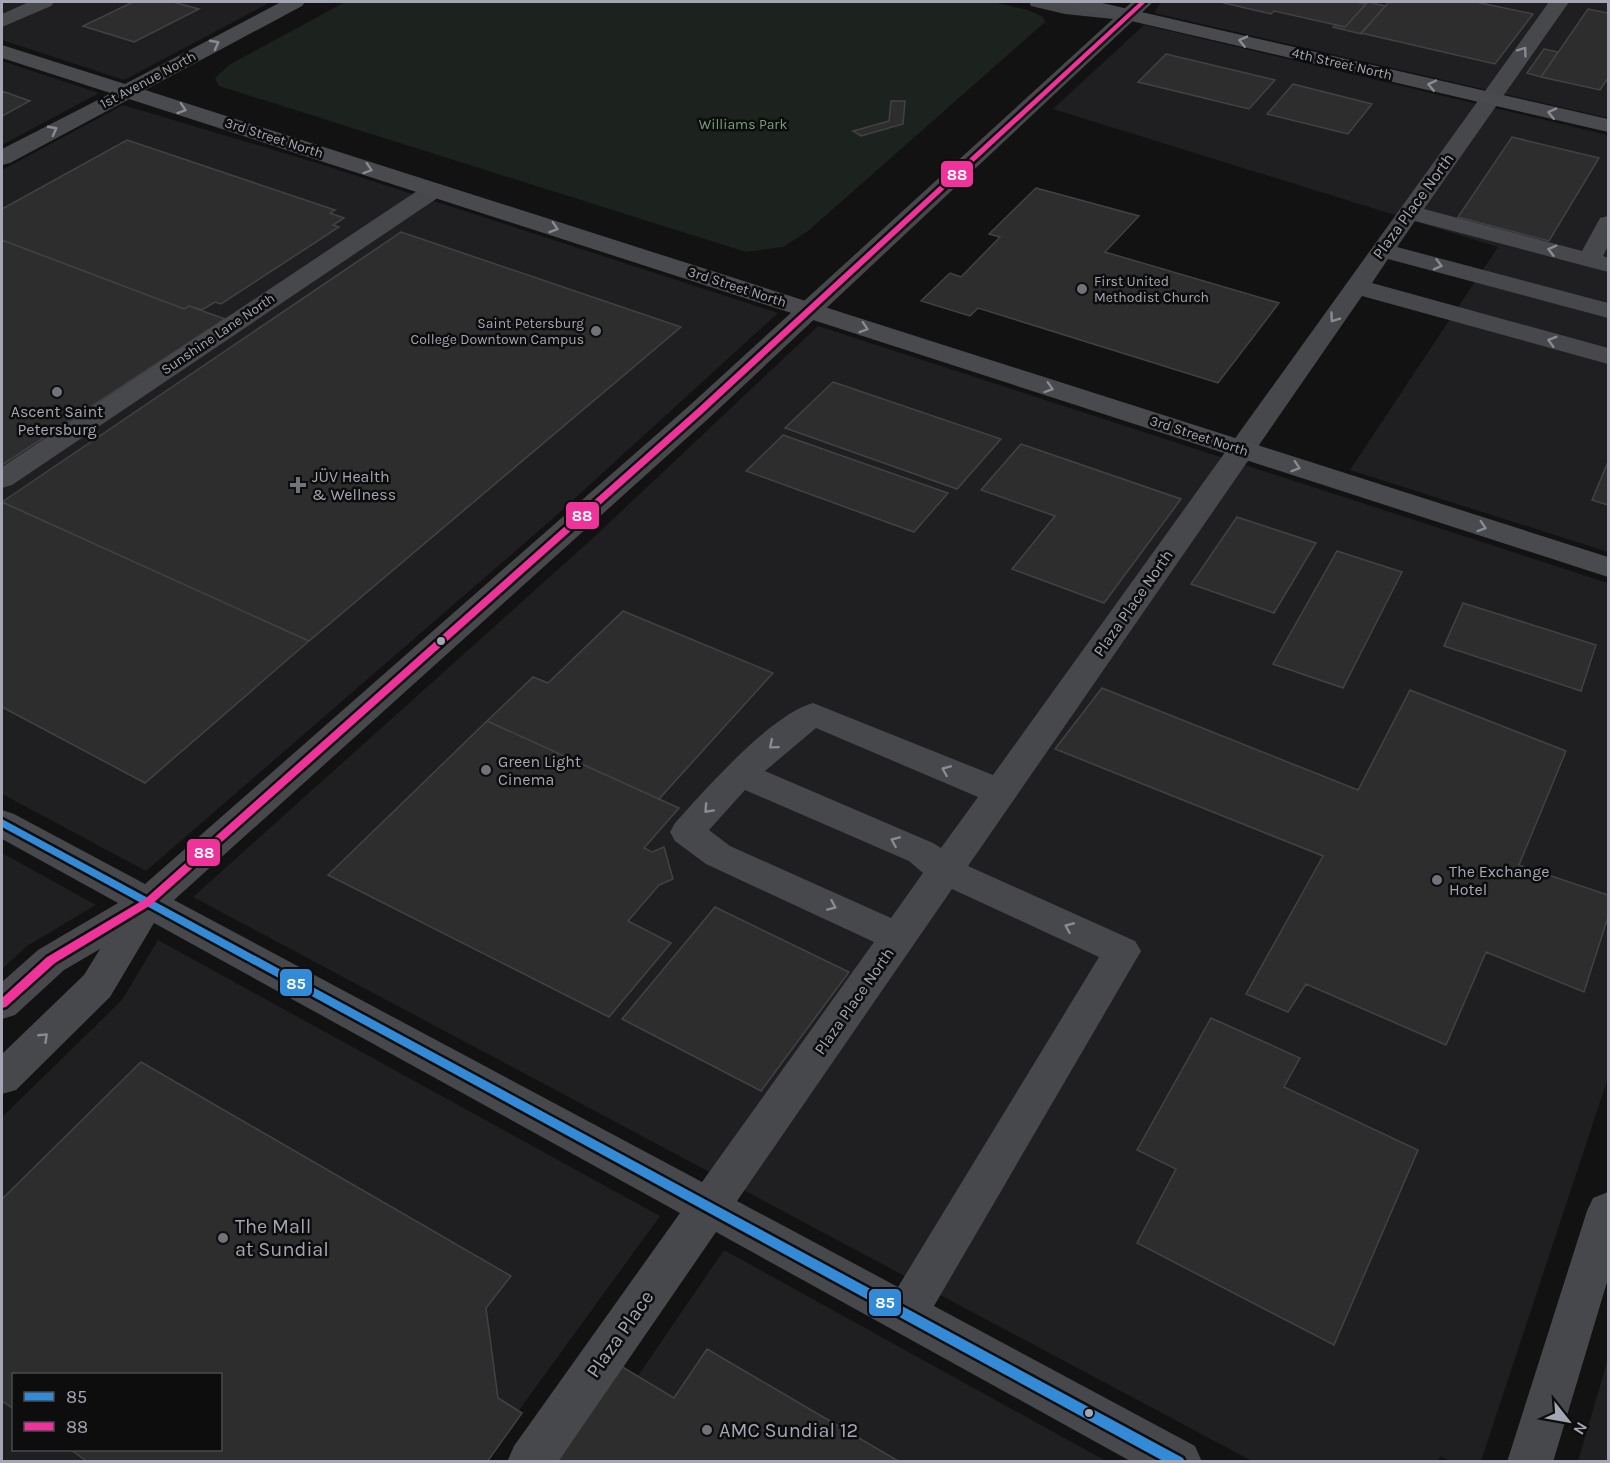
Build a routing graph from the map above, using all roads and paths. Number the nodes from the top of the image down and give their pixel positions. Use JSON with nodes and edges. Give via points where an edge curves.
{"nodes":[{"id":1,"x":44,"y":2,"type":"edge"},
{"id":2,"x":295,"y":2,"type":"edge"},
{"id":3,"x":1038,"y":2,"type":"edge"},
{"id":4,"x":1075,"y":2,"type":"edge"},
{"id":5,"x":1559,"y":2,"type":"edge"},
{"id":6,"x":1136,"y":8,"type":"edge"},
{"id":7,"x":2,"y":21,"type":"edge"},
{"id":8,"x":2,"y":51,"type":"edge"},
{"id":9,"x":127,"y":91,"type":"junction"},
{"id":10,"x":1490,"y":99,"type":"junction"},
{"id":11,"x":1608,"y":126,"type":"edge"},
{"id":12,"x":2,"y":158,"type":"edge"},
{"id":13,"x":434,"y":190,"type":"junction"},
{"id":14,"x":1408,"y":212,"type":"junction"},
{"id":15,"x":1608,"y":223,"type":"edge"},
{"id":16,"x":1382,"y":250,"type":"junction"},
{"id":17,"x":1599,"y":262,"type":"edge"},
{"id":18,"x":1356,"y":286,"type":"junction"},
{"id":19,"x":808,"y":310,"type":"junction"},
{"id":20,"x":1608,"y":311,"type":"edge"},
{"id":21,"x":1608,"y":356,"type":"edge"},
{"id":22,"x":1241,"y":449,"type":"junction"},
{"id":23,"x":2,"y":479,"type":"edge"},
{"id":24,"x":1608,"y":567,"type":"edge"},
{"id":25,"x":740,"y":774,"type":"junction"},
{"id":26,"x":1000,"y":792,"type":"junction"},
{"id":27,"x":2,"y":823,"type":"edge"},
{"id":28,"x":945,"y":871,"type":"junction"},
{"id":29,"x":148,"y":902,"type":"junction"},
{"id":30,"x":899,"y":937,"type":"junction"},
{"id":31,"x":2,"y":1004,"type":"edge"},
{"id":32,"x":2,"y":1077,"type":"edge"},
{"id":33,"x":710,"y":1207,"type":"junction"},
{"id":34,"x":1608,"y":1211,"type":"edge"},
{"id":35,"x":906,"y":1313,"type":"junction"},
{"id":36,"x":530,"y":1461,"type":"edge"},
{"id":37,"x":1179,"y":1461,"type":"edge"},
{"id":38,"x":1530,"y":1461,"type":"edge"}],
"edges":[{"from":1,"to":7,"type":"street"},
{"from":9,"to":2,"type":"main road","name":"1st Avenue North","one_way":true},
{"from":3,"to":6,"type":"street","via":[[1065,8]]},
{"from":4,"to":6,"type":"main road","name":"4th Street North"},
{"from":10,"to":5,"type":"street","name":"Plaza Place North","one_way":true},
{"from":10,"to":6,"type":"main road","name":"4th Street North","one_way":true},
{"from":6,"to":19,"type":"street"},
{"from":8,"to":9,"type":"main road","name":"3rd Street North"},
{"from":12,"to":9,"type":"street","name":"1st Avenue North","one_way":true},
{"from":9,"to":13,"type":"main road","name":"3rd Street North","one_way":true},
{"from":11,"to":10,"type":"main road","name":"4th Street North","one_way":true},
{"from":10,"to":14,"type":"street","name":"Plaza Place North"},
{"from":13,"to":19,"type":"main road","name":"3rd Street North","one_way":true},
{"from":13,"to":23,"type":"street","name":"Sunshine Lane North"},
{"from":14,"to":16,"type":"street","name":"Plaza Place North"},
{"from":17,"to":14,"type":"street","one_way":true},
{"from":15,"to":17,"type":"street"},
{"from":16,"to":18,"type":"street","name":"Plaza Place North"},
{"from":16,"to":20,"type":"street","one_way":true},
{"from":21,"to":18,"type":"street","one_way":true},
{"from":18,"to":22,"type":"street","name":"Plaza Place North","one_way":true},
{"from":19,"to":22,"type":"main road","name":"3rd Street North","one_way":true},
{"from":19,"to":29,"type":"street","via":[[699,412]]},
{"from":22,"to":24,"type":"main road","name":"3rd Street North","one_way":true},
{"from":22,"to":26,"type":"street","name":"Plaza Place North"},
{"from":26,"to":25,"type":"street","one_way":true,"via":[[813,714]]},
{"from":28,"to":25,"type":"street","one_way":true,"via":[[921,852]]},
{"from":25,"to":30,"type":"street","one_way":true,"via":[[687,832],[718,855]]},
{"from":26,"to":28,"type":"street","name":"Plaza Place North"},
{"from":27,"to":29,"type":"street"},
{"from":28,"to":30,"type":"street","name":"Plaza Place North"},
{"from":35,"to":28,"type":"street","one_way":true,"via":[[1122,951]]},
{"from":29,"to":31,"type":"street","via":[[51,960]]},
{"from":32,"to":29,"type":"street","one_way":true,"via":[[97,986]]},
{"from":29,"to":33,"type":"street"},
{"from":30,"to":33,"type":"street","name":"Plaza Place North"},
{"from":33,"to":35,"type":"street"},
{"from":33,"to":36,"type":"street","name":"Plaza Place"},
{"from":34,"to":38,"type":"street"},
{"from":35,"to":37,"type":"street"}]}
